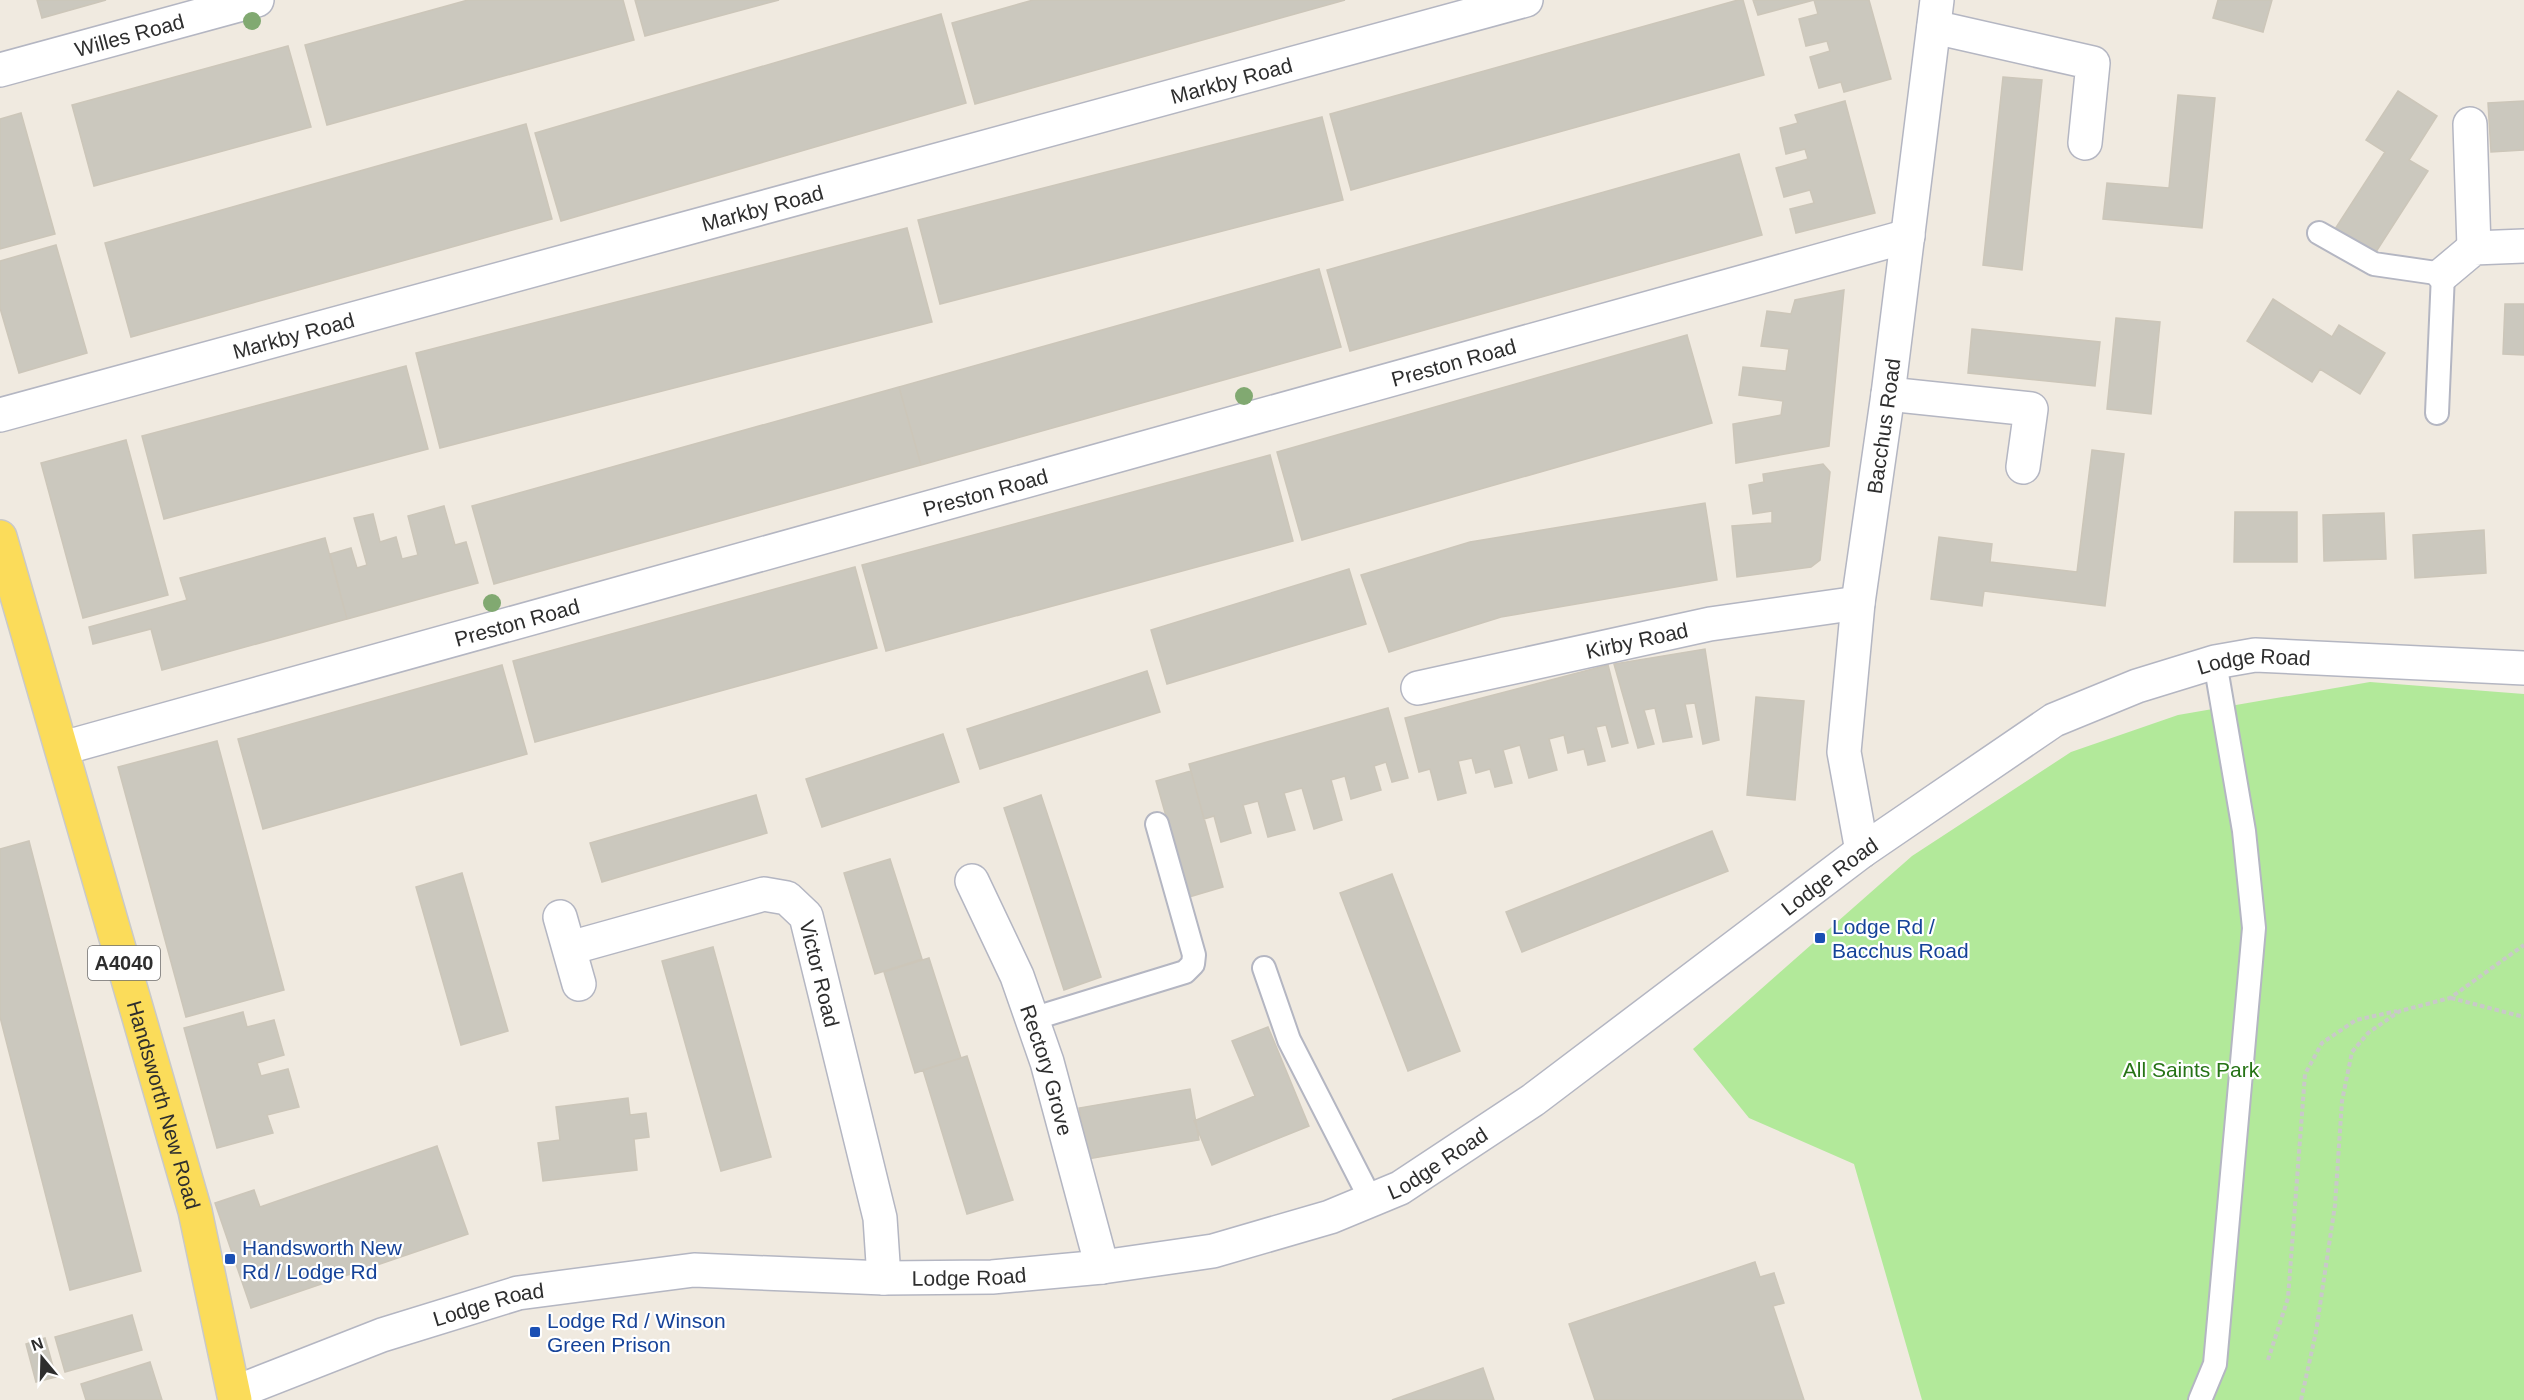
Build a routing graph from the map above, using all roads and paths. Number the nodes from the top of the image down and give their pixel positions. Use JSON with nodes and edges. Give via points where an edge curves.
{"nodes":[{"id":1,"x":257,"y":0,"type":"edge"},
{"id":2,"x":1526,"y":0,"type":"edge"},
{"id":3,"x":1935,"y":13,"type":"edge"},
{"id":4,"x":0,"y":70,"type":"edge"},
{"id":5,"x":2470,"y":124,"type":"dead end"},
{"id":6,"x":2085,"y":143,"type":"dead end"},
{"id":7,"x":2319,"y":233,"type":"dead end"},
{"id":8,"x":1908,"y":236,"type":"junction"},
{"id":9,"x":2524,"y":246,"type":"edge"},
{"id":10,"x":2474,"y":248,"type":"junction"},
{"id":11,"x":2443,"y":274,"type":"junction"},
{"id":12,"x":1888,"y":394,"type":"junction"},
{"id":13,"x":2438,"y":413,"type":"dead end"},
{"id":14,"x":0,"y":416,"type":"edge"},
{"id":15,"x":2023,"y":467,"type":"dead end"},
{"id":16,"x":0,"y":537,"type":"edge"},
{"id":17,"x":1858,"y":603,"type":"junction"},
{"id":18,"x":2215,"y":662,"type":"junction"},
{"id":19,"x":2524,"y":668,"type":"edge"},
{"id":20,"x":1418,"y":688,"type":"dead end"},
{"id":21,"x":63,"y":748,"type":"junction"},
{"id":22,"x":1157,"y":824,"type":"dead end"},
{"id":23,"x":1862,"y":851,"type":"junction"},
{"id":24,"x":972,"y":881,"type":"dead end"},
{"id":25,"x":560,"y":917,"type":"dead end"},
{"id":26,"x":2524,"y":945,"type":"edge"},
{"id":27,"x":570,"y":948,"type":"junction"},
{"id":28,"x":1264,"y":968,"type":"dead end"},
{"id":29,"x":579,"y":984,"type":"dead end"},
{"id":30,"x":2450,"y":998,"type":"junction"},
{"id":31,"x":2400,"y":1011,"type":"junction"},
{"id":32,"x":2524,"y":1017,"type":"edge"},
{"id":33,"x":1032,"y":1018,"type":"junction"},
{"id":34,"x":1371,"y":1200,"type":"junction"},
{"id":35,"x":1102,"y":1267,"type":"junction"},
{"id":36,"x":884,"y":1278,"type":"junction"},
{"id":37,"x":2268,"y":1360,"type":"dead end"},
{"id":38,"x":234,"y":1397,"type":"edge"},
{"id":39,"x":2200,"y":1400,"type":"edge"},
{"id":40,"x":2301,"y":1400,"type":"edge"}],
"edges":[{"from":1,"to":4,"type":"street","name":"Willes Road"},
{"from":2,"to":14,"type":"street","name":"Markby Road"},
{"from":3,"to":6,"type":"street","via":[[2092,63]]},
{"from":3,"to":8,"type":"street","name":"Bacchus Road"},
{"from":5,"to":10,"type":"street"},
{"from":7,"to":11,"type":"lane","via":[[2374,264]]},
{"from":8,"to":12,"type":"street","name":"Bacchus Road"},
{"from":8,"to":21,"type":"street","name":"Preston Road"},
{"from":9,"to":10,"type":"street"},
{"from":10,"to":11,"type":"street"},
{"from":11,"to":13,"type":"lane"},
{"from":12,"to":15,"type":"street","via":[[2031,409]]},
{"from":12,"to":17,"type":"street","name":"Bacchus Road"},
{"from":16,"to":21,"type":"main road","name":"Handsworth New Road","number":"A4040"},
{"from":17,"to":20,"type":"street","name":"Kirby Road","via":[[1710,624]]},
{"from":17,"to":23,"type":"street","name":"Bacchus Road","via":[[1844,752]]},
{"from":18,"to":19,"type":"street","name":"Lodge Road","via":[[2255,655]]},
{"from":18,"to":23,"type":"street","name":"Lodge Road","via":[[2137,686],[2054,720]]},
{"from":18,"to":39,"type":"lane","via":[[2244,831],[2254,928],[2215,1364]]},
{"from":21,"to":38,"type":"main road","name":"Handsworth New Road","number":"A4040","via":[[195,1211]]},
{"from":22,"to":33,"type":"lane","via":[[1194,955],[1193,964],[1185,972]]},
{"from":23,"to":34,"type":"street","name":"Lodge Road","via":[[1533,1100],[1400,1188]]},
{"from":24,"to":33,"type":"street","name":"Rectory Grove","via":[[1017,976]]},
{"from":25,"to":27,"type":"street"},
{"from":26,"to":30,"type":"path"},
{"from":27,"to":29,"type":"street"},
{"from":27,"to":36,"type":"street","name":"Victor Road","via":[[764,894],[787,898],[806,916],[880,1218]]},
{"from":28,"to":34,"type":"lane","via":[[1289,1040]]},
{"from":30,"to":31,"type":"path"},
{"from":30,"to":32,"type":"path"},
{"from":31,"to":37,"type":"path","via":[[2356,1020],[2322,1043],[2306,1074],[2288,1298]]},
{"from":31,"to":40,"type":"path","via":[[2368,1033],[2352,1052],[2342,1101],[2335,1205],[2316,1332]]},
{"from":33,"to":35,"type":"street","name":"Rectory Grove"},
{"from":34,"to":35,"type":"street","name":"Lodge Road","via":[[1330,1217],[1213,1251]]},
{"from":35,"to":36,"type":"street","name":"Lodge Road","via":[[992,1277]]},
{"from":36,"to":38,"type":"street","name":"Lodge Road","via":[[694,1270],[518,1293],[382,1335]]}]}
